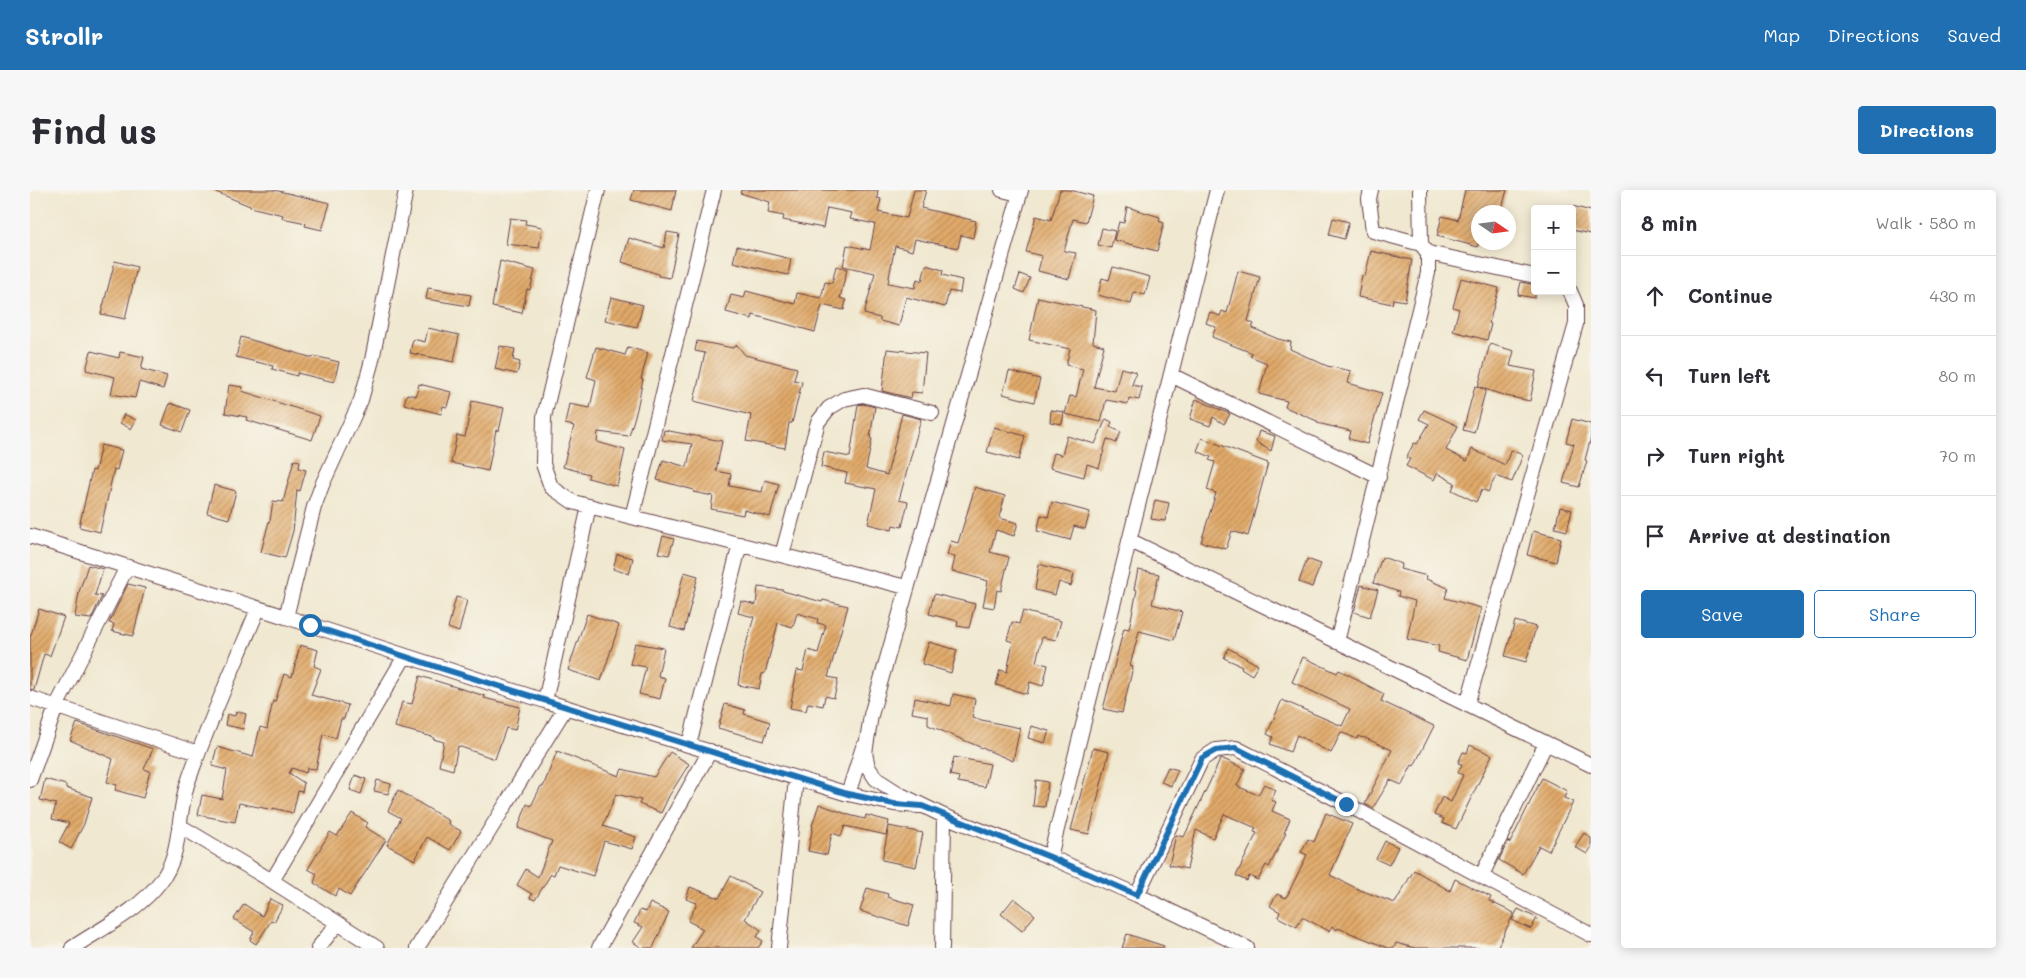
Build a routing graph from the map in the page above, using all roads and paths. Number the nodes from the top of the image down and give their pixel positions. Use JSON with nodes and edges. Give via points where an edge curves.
{"nodes":[{"id":1,"x":406,"y":190,"type":"edge"},
{"id":2,"x":598,"y":190,"type":"edge"},
{"id":3,"x":714,"y":190,"type":"edge"},
{"id":4,"x":1002,"y":190,"type":"edge"},
{"id":5,"x":1217,"y":190,"type":"edge"},
{"id":6,"x":1371,"y":190,"type":"edge"},
{"id":7,"x":1420,"y":190,"type":"edge"},
{"id":8,"x":1020,"y":192,"type":"edge"},
{"id":9,"x":1425,"y":249,"type":"junction"},
{"id":10,"x":1531,"y":275,"type":"edge"},
{"id":11,"x":1572,"y":295,"type":"edge"},
{"id":12,"x":1171,"y":375,"type":"junction"},
{"id":13,"x":932,"y":413,"type":"dead end"},
{"id":14,"x":1379,"y":476,"type":"junction"},
{"id":15,"x":589,"y":506,"type":"junction"},
{"id":16,"x":632,"y":517,"type":"junction"},
{"id":17,"x":30,"y":536,"type":"edge"},
{"id":18,"x":1129,"y":540,"type":"junction"},
{"id":19,"x":740,"y":544,"type":"junction"},
{"id":20,"x":782,"y":555,"type":"junction"},
{"id":21,"x":127,"y":567,"type":"junction"},
{"id":22,"x":906,"y":586,"type":"junction"},
{"id":23,"x":258,"y":609,"type":"junction"},
{"id":24,"x":286,"y":618,"type":"junction"},
{"id":25,"x":1337,"y":642,"type":"junction"},
{"id":26,"x":405,"y":656,"type":"junction"},
{"id":27,"x":30,"y":698,"type":"edge"},
{"id":28,"x":545,"y":700,"type":"junction"},
{"id":29,"x":1467,"y":705,"type":"junction"},
{"id":30,"x":56,"y":707,"type":"junction"},
{"id":31,"x":566,"y":707,"type":"junction"},
{"id":32,"x":867,"y":734,"type":"junction"},
{"id":33,"x":1546,"y":743,"type":"junction"},
{"id":34,"x":689,"y":745,"type":"junction"},
{"id":35,"x":710,"y":751,"type":"junction"},
{"id":36,"x":198,"y":753,"type":"junction"},
{"id":37,"x":1591,"y":765,"type":"edge"},
{"id":38,"x":796,"y":778,"type":"junction"},
{"id":39,"x":30,"y":780,"type":"edge"},
{"id":40,"x":848,"y":794,"type":"junction"},
{"id":41,"x":922,"y":806,"type":"junction"},
{"id":42,"x":944,"y":816,"type":"junction"},
{"id":43,"x":180,"y":826,"type":"junction"},
{"id":44,"x":1050,"y":857,"type":"junction"},
{"id":45,"x":1482,"y":875,"type":"junction"},
{"id":46,"x":272,"y":881,"type":"junction"},
{"id":47,"x":1137,"y":895,"type":"junction"},
{"id":48,"x":338,"y":923,"type":"junction"},
{"id":49,"x":1591,"y":935,"type":"edge"},
{"id":50,"x":72,"y":948,"type":"edge"},
{"id":51,"x":318,"y":948,"type":"edge"},
{"id":52,"x":377,"y":948,"type":"edge"},
{"id":53,"x":417,"y":948,"type":"edge"},
{"id":54,"x":599,"y":948,"type":"edge"},
{"id":55,"x":779,"y":948,"type":"edge"},
{"id":56,"x":942,"y":948,"type":"edge"},
{"id":57,"x":1247,"y":948,"type":"edge"}],
"edges":[{"from":1,"to":24,"type":"street","via":[[361,400],[319,492]]},
{"from":2,"to":15,"type":"street","via":[[544,417],[543,464],[550,487],[573,502]]},
{"from":3,"to":16,"type":"street"},
{"from":4,"to":8,"type":"street"},
{"from":5,"to":12,"type":"street"},
{"from":6,"to":9,"type":"street","via":[[1373,231]]},
{"from":7,"to":9,"type":"street"},
{"from":8,"to":22,"type":"street"},
{"from":9,"to":10,"type":"street"},
{"from":9,"to":14,"type":"street","via":[[1428,274]]},
{"from":11,"to":29,"type":"street","via":[[1576,305],[1576,324]]},
{"from":12,"to":14,"type":"street"},
{"from":12,"to":18,"type":"street"},
{"from":13,"to":20,"type":"street","via":[[863,395],[844,399],[829,408],[818,422]]},
{"from":14,"to":25,"type":"street"},
{"from":15,"to":16,"type":"street"},
{"from":15,"to":28,"type":"street"},
{"from":16,"to":19,"type":"street"},
{"from":17,"to":21,"type":"street"},
{"from":18,"to":25,"type":"street"},
{"from":18,"to":44,"type":"street"},
{"from":19,"to":20,"type":"street"},
{"from":19,"to":34,"type":"street"},
{"from":20,"to":22,"type":"street"},
{"from":21,"to":23,"type":"street"},
{"from":21,"to":30,"type":"street"},
{"from":22,"to":32,"type":"street"},
{"from":23,"to":24,"type":"street"},
{"from":23,"to":36,"type":"street"},
{"from":24,"to":26,"type":"street"},
{"from":25,"to":29,"type":"street"},
{"from":26,"to":28,"type":"street"},
{"from":26,"to":46,"type":"street"},
{"from":27,"to":30,"type":"street"},
{"from":28,"to":31,"type":"street"},
{"from":29,"to":33,"type":"street"},
{"from":30,"to":36,"type":"street"},
{"from":30,"to":39,"type":"street"},
{"from":31,"to":34,"type":"street"},
{"from":31,"to":53,"type":"street"},
{"from":32,"to":40,"type":"street"},
{"from":32,"to":41,"type":"street","via":[[864,753],[876,779]]},
{"from":33,"to":37,"type":"street"},
{"from":33,"to":45,"type":"street"},
{"from":34,"to":35,"type":"street"},
{"from":35,"to":38,"type":"street"},
{"from":35,"to":54,"type":"street"},
{"from":36,"to":43,"type":"street","via":[[186,787]]},
{"from":38,"to":40,"type":"street"},
{"from":38,"to":55,"type":"street"},
{"from":40,"to":41,"type":"street","via":[[894,804]]},
{"from":41,"to":42,"type":"street"},
{"from":42,"to":44,"type":"street"},
{"from":42,"to":56,"type":"street"},
{"from":43,"to":46,"type":"street"},
{"from":43,"to":50,"type":"street","via":[[174,856],[160,882],[140,903]]},
{"from":44,"to":47,"type":"street"},
{"from":45,"to":47,"type":"street","via":[[1236,748],[1216,750],[1202,758]]},
{"from":45,"to":49,"type":"street"},
{"from":46,"to":48,"type":"street"},
{"from":47,"to":57,"type":"street"},
{"from":48,"to":51,"type":"street"},
{"from":48,"to":52,"type":"street"}]}
